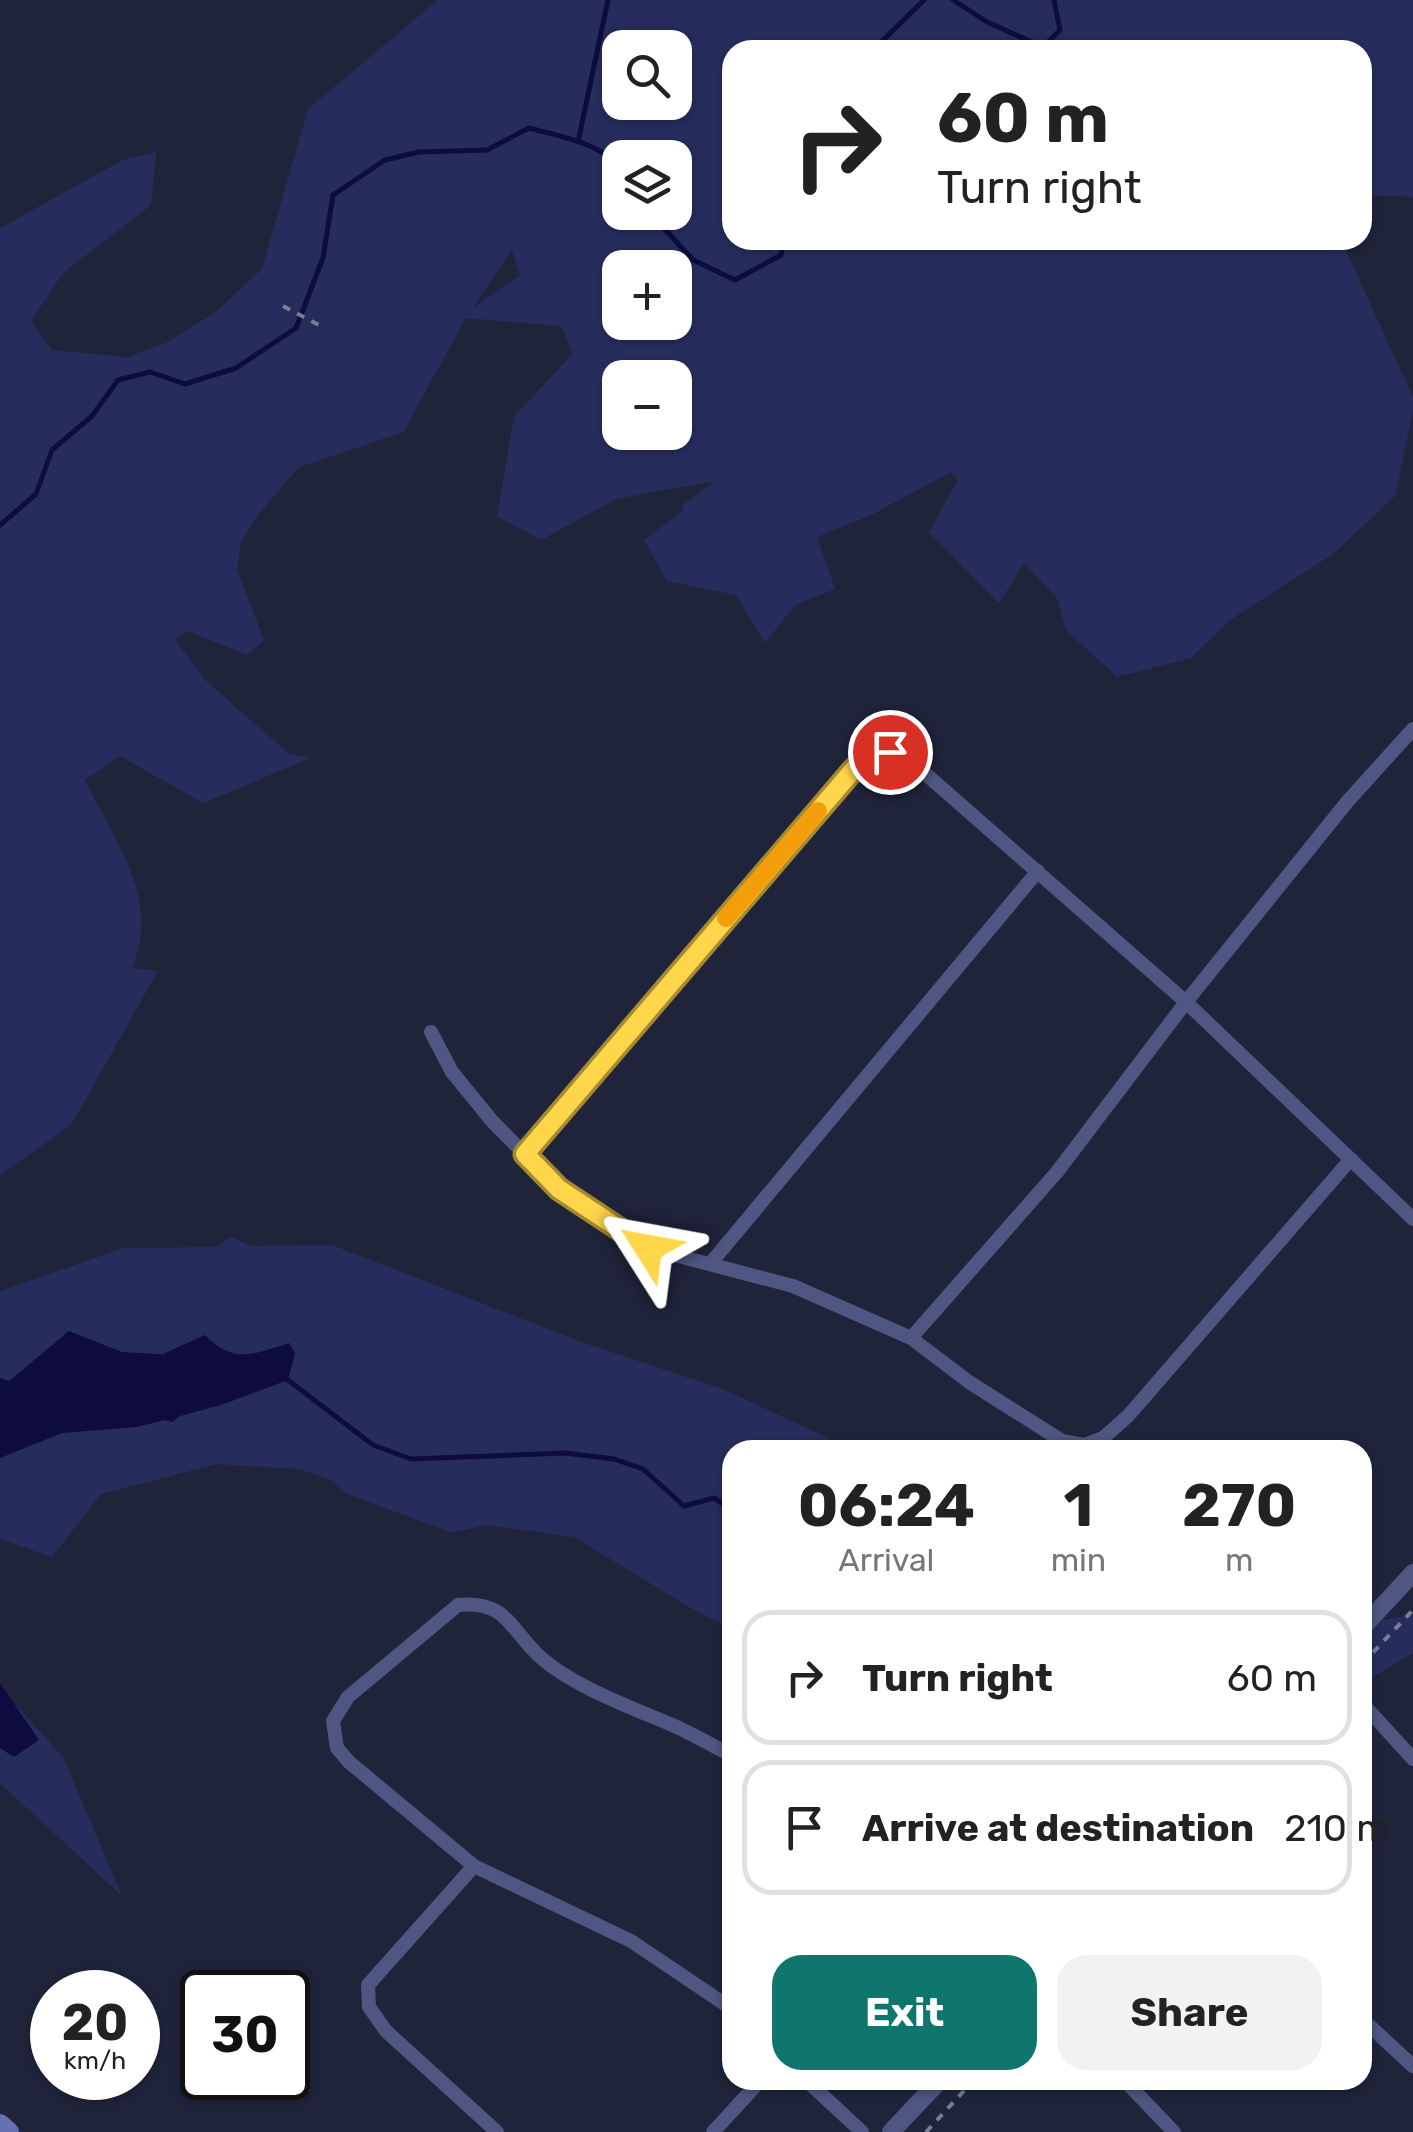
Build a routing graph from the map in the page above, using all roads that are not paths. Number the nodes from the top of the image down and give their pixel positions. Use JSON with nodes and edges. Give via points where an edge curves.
{"nodes":[{"id":1,"x":1413,"y":729,"type":"edge"},
{"id":2,"x":1038,"y":871,"type":"junction"},
{"id":3,"x":1186,"y":1002,"type":"junction"},
{"id":4,"x":431,"y":1032,"type":"dead end"},
{"id":5,"x":525,"y":1154,"type":"junction"},
{"id":6,"x":1351,"y":1159,"type":"junction"},
{"id":7,"x":1413,"y":1219,"type":"edge"},
{"id":8,"x":710,"y":1264,"type":"junction"},
{"id":9,"x":911,"y":1338,"type":"junction"},
{"id":10,"x":1060,"y":1440,"type":"edge"},
{"id":11,"x":1098,"y":1440,"type":"edge"},
{"id":12,"x":1413,"y":1573,"type":"edge"},
{"id":13,"x":1372,"y":1617,"type":"edge"},
{"id":14,"x":1372,"y":1715,"type":"edge"},
{"id":15,"x":722,"y":1751,"type":"edge"},
{"id":16,"x":1413,"y":1759,"type":"edge"},
{"id":17,"x":474,"y":1866,"type":"junction"},
{"id":18,"x":722,"y":2002,"type":"edge"},
{"id":19,"x":1372,"y":2028,"type":"edge"},
{"id":20,"x":1413,"y":2066,"type":"edge"},
{"id":21,"x":752,"y":2090,"type":"edge"},
{"id":22,"x":817,"y":2090,"type":"edge"},
{"id":23,"x":931,"y":2090,"type":"edge"},
{"id":24,"x":1134,"y":2090,"type":"edge"},
{"id":25,"x":0,"y":2124,"type":"edge"},
{"id":26,"x":9,"y":2132,"type":"edge"},
{"id":27,"x":498,"y":2132,"type":"edge"},
{"id":28,"x":713,"y":2132,"type":"edge"},
{"id":29,"x":862,"y":2132,"type":"edge"},
{"id":30,"x":891,"y":2132,"type":"edge"},
{"id":31,"x":1174,"y":2132,"type":"edge"}],
"edges":[{"from":1,"to":3,"type":"street"},
{"from":2,"to":3,"type":"street"},
{"from":2,"to":5,"type":"street","via":[[912,762],[872,752]]},
{"from":2,"to":8,"type":"street"},
{"from":3,"to":6,"type":"street"},
{"from":3,"to":9,"type":"street","via":[[1057,1172]]},
{"from":4,"to":5,"type":"street","via":[[452,1072]]},
{"from":5,"to":8,"type":"street","via":[[559,1189],[648,1248]]},
{"from":6,"to":7,"type":"street"},
{"from":6,"to":11,"type":"street","via":[[1128,1416]]},
{"from":8,"to":9,"type":"street","via":[[793,1286]]},
{"from":9,"to":10,"type":"street"},
{"from":12,"to":13,"type":"street"},
{"from":14,"to":16,"type":"street"},
{"from":15,"to":17,"type":"street","via":[[612,1701],[540,1657],[509,1619],[480,1602],[458,1605],[348,1697],[333,1722],[338,1748],[349,1762]]},
{"from":17,"to":18,"type":"street","via":[[632,1941]]},
{"from":17,"to":27,"type":"street","via":[[368,1985],[369,2007],[386,2031]]},
{"from":19,"to":20,"type":"street"},
{"from":21,"to":28,"type":"street"},
{"from":22,"to":29,"type":"street"},
{"from":23,"to":30,"type":"street"},
{"from":24,"to":31,"type":"street"},
{"from":25,"to":26,"type":"main road"}]}
